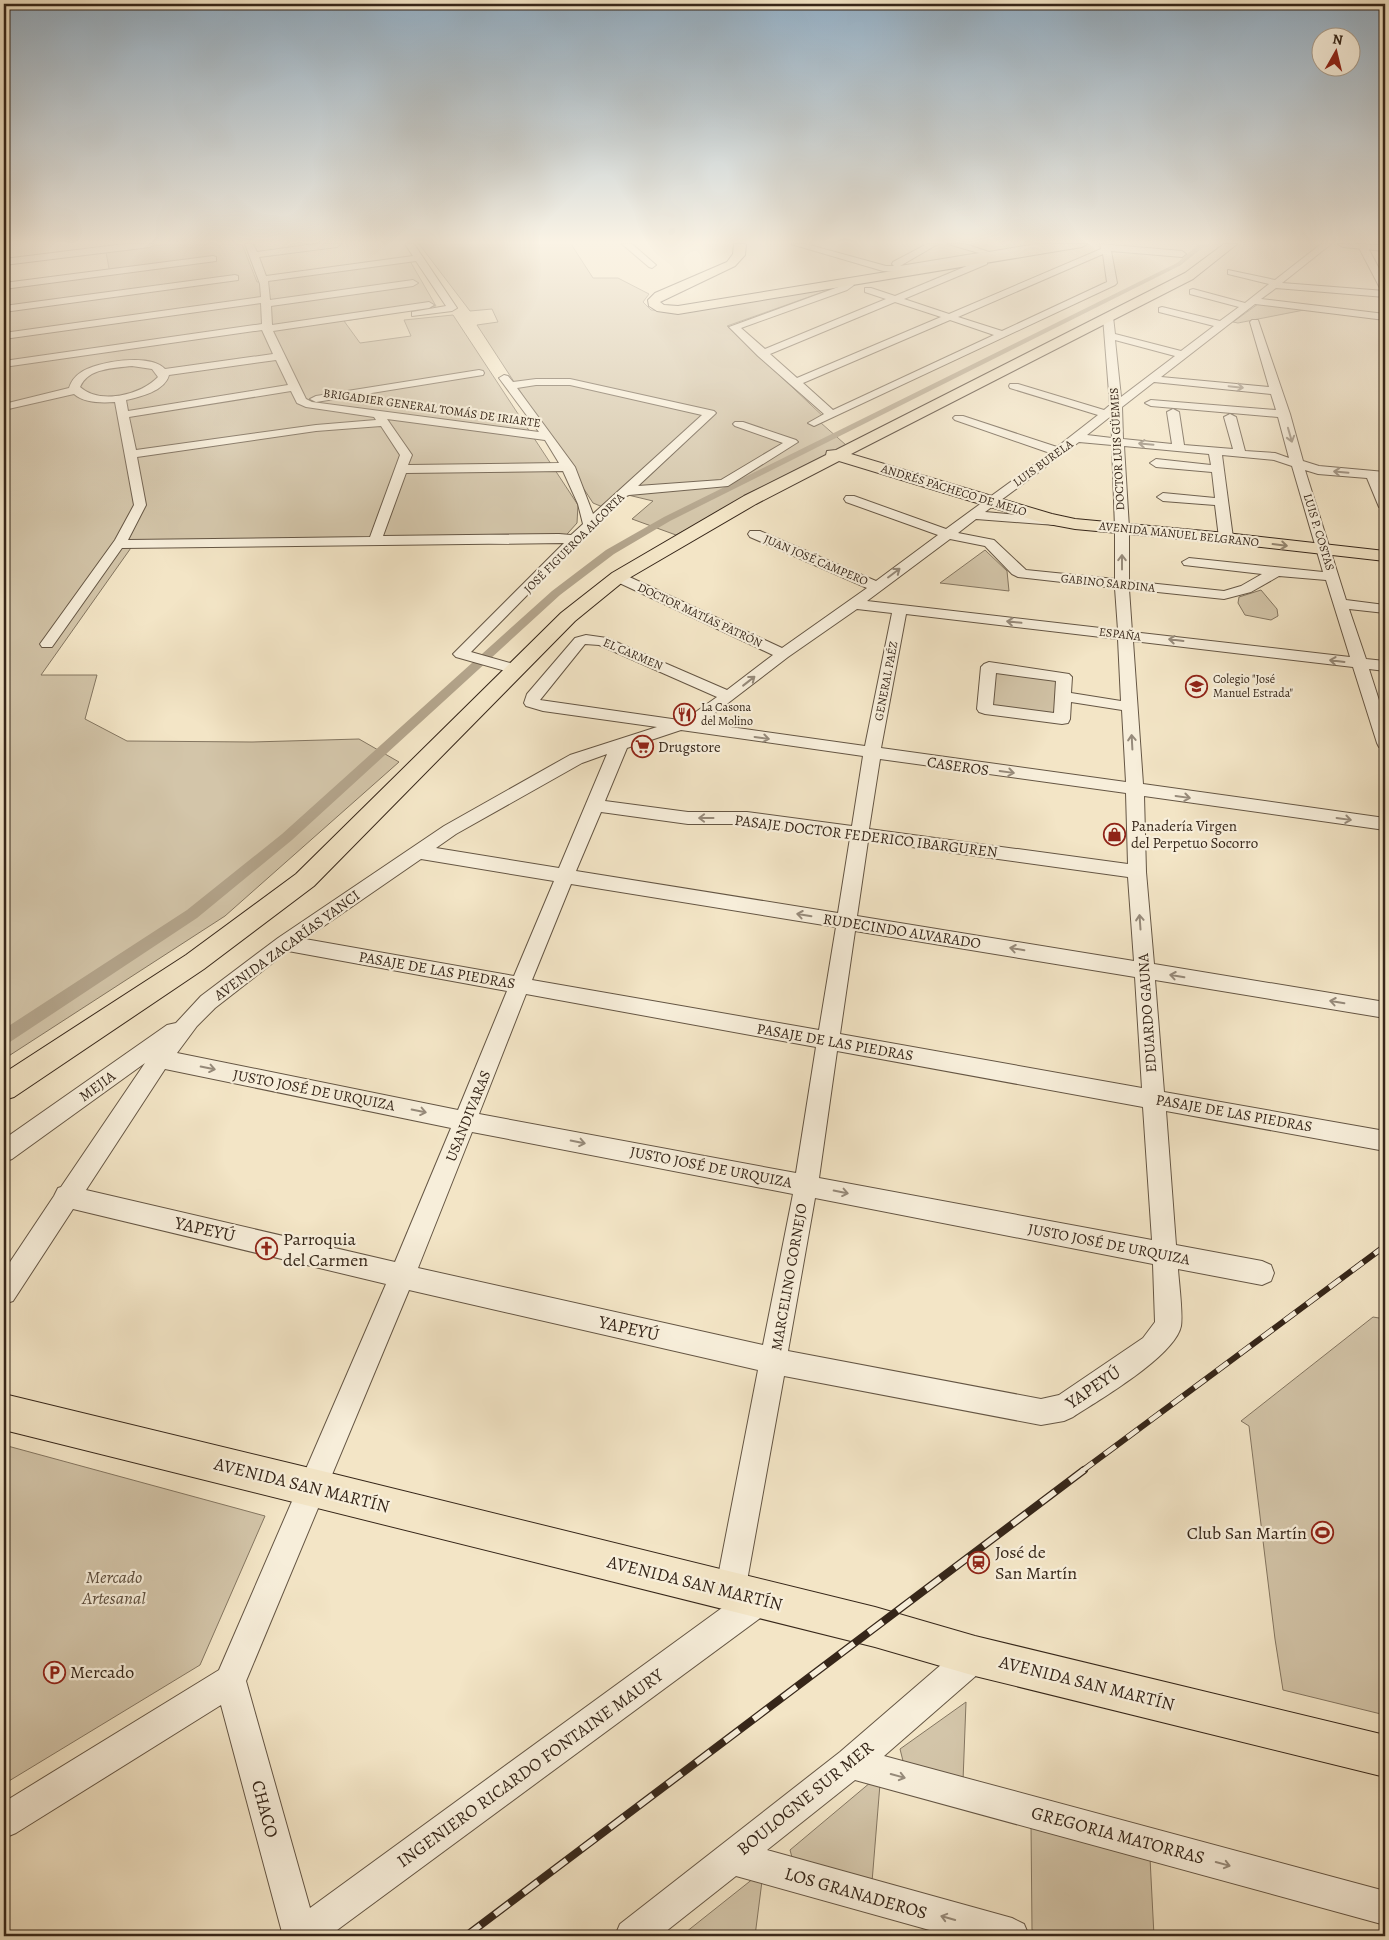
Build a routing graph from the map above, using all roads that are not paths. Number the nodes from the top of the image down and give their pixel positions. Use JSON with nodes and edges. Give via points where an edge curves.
{"nodes":[{"id":1,"x":46,"y":335,"type":"edge"},
{"id":2,"x":112,"y":335,"type":"edge"},
{"id":3,"x":270,"y":335,"type":"edge"},
{"id":4,"x":742,"y":335,"type":"edge"},
{"id":5,"x":810,"y":335,"type":"edge"},
{"id":6,"x":908,"y":335,"type":"edge"},
{"id":7,"x":1000,"y":335,"type":"edge"},
{"id":8,"x":1067,"y":335,"type":"edge"},
{"id":9,"x":1073,"y":335,"type":"edge"},
{"id":10,"x":1223,"y":335,"type":"edge"},
{"id":11,"x":1248,"y":335,"type":"edge"},
{"id":12,"x":1110,"y":336,"type":"joint"},
{"id":13,"x":762,"y":354,"type":"junction"},
{"id":14,"x":1183,"y":355,"type":"junction"},
{"id":15,"x":280,"y":356,"type":"junction"},
{"id":16,"x":4,"y":364,"type":"edge"},
{"id":17,"x":118,"y":365,"type":"junction"},
{"id":18,"x":164,"y":373,"type":"junction"},
{"id":19,"x":479,"y":373,"type":"dead end"},
{"id":20,"x":1152,"y":379,"type":"junction"},
{"id":21,"x":795,"y":383,"type":"junction"},
{"id":22,"x":1014,"y":386,"type":"dead end"},
{"id":23,"x":295,"y":387,"type":"junction"},
{"id":24,"x":75,"y":390,"type":"junction"},
{"id":25,"x":1276,"y":391,"type":"junction"},
{"id":26,"x":120,"y":398,"type":"junction"},
{"id":27,"x":301,"y":401,"type":"junction"},
{"id":28,"x":1150,"y":404,"type":"dead end"},
{"id":29,"x":4,"y":406,"type":"edge"},
{"id":30,"x":1111,"y":410,"type":"junction"},
{"id":31,"x":1173,"y":412,"type":"dead end"},
{"id":32,"x":1284,"y":414,"type":"junction"},
{"id":33,"x":123,"y":415,"type":"junction"},
{"id":34,"x":832,"y":415,"type":"junction"},
{"id":35,"x":1230,"y":417,"type":"dead end"},
{"id":36,"x":381,"y":418,"type":"junction"},
{"id":37,"x":959,"y":418,"type":"dead end"},
{"id":38,"x":814,"y":423,"type":"dead end"},
{"id":39,"x":738,"y":424,"type":"dead end"},
{"id":40,"x":548,"y":438,"type":"junction"},
{"id":41,"x":1077,"y":438,"type":"junction"},
{"id":42,"x":1117,"y":442,"type":"junction"},
{"id":43,"x":1179,"y":448,"type":"junction"},
{"id":44,"x":1215,"y":451,"type":"junction"},
{"id":45,"x":1057,"y":452,"type":"junction"},
{"id":46,"x":1240,"y":453,"type":"junction"},
{"id":47,"x":130,"y":454,"type":"junction"},
{"id":48,"x":835,"y":454,"type":"junction"},
{"id":49,"x":1156,"y":463,"type":"dead end"},
{"id":50,"x":1298,"y":463,"type":"junction"},
{"id":51,"x":569,"y":467,"type":"junction"},
{"id":52,"x":400,"y":469,"type":"junction"},
{"id":53,"x":1218,"y":469,"type":"junction"},
{"id":54,"x":1372,"y":474,"type":"junction"},
{"id":55,"x":1385,"y":476,"type":"edge"},
{"id":56,"x":626,"y":490,"type":"junction"},
{"id":57,"x":1162,"y":497,"type":"dead end"},
{"id":58,"x":850,"y":499,"type":"dead end"},
{"id":59,"x":992,"y":501,"type":"junction"},
{"id":60,"x":1222,"y":502,"type":"junction"},
{"id":61,"x":1385,"y":507,"type":"edge"},
{"id":62,"x":973,"y":515,"type":"junction"},
{"id":63,"x":1075,"y":524,"type":"junction"},
{"id":64,"x":590,"y":525,"type":"junction"},
{"id":65,"x":1122,"y":528,"type":"junction"},
{"id":66,"x":755,"y":534,"type":"dead end"},
{"id":67,"x":946,"y":534,"type":"junction"},
{"id":68,"x":1226,"y":538,"type":"junction"},
{"id":69,"x":375,"y":540,"type":"junction"},
{"id":70,"x":576,"y":540,"type":"junction"},
{"id":71,"x":118,"y":544,"type":"junction"},
{"id":72,"x":1323,"y":550,"type":"junction"},
{"id":73,"x":1385,"y":556,"type":"edge"},
{"id":74,"x":1189,"y":562,"type":"dead end"},
{"id":75,"x":1277,"y":571,"type":"junction"},
{"id":76,"x":618,"y":577,"type":"junction"},
{"id":77,"x":1333,"y":577,"type":"junction"},
{"id":78,"x":1122,"y":585,"type":"junction"},
{"id":79,"x":877,"y":586,"type":"junction"},
{"id":80,"x":854,"y":604,"type":"junction"},
{"id":81,"x":1341,"y":604,"type":"junction"},
{"id":82,"x":900,"y":609,"type":"junction"},
{"id":83,"x":1385,"y":609,"type":"edge"},
{"id":84,"x":1125,"y":634,"type":"junction"},
{"id":85,"x":47,"y":644,"type":"dead end"},
{"id":86,"x":783,"y":654,"type":"junction"},
{"id":87,"x":1361,"y":664,"type":"junction"},
{"id":88,"x":1385,"y":666,"type":"edge"},
{"id":89,"x":514,"y":668,"type":"junction"},
{"id":90,"x":728,"y":696,"type":"junction"},
{"id":91,"x":1063,"y":696,"type":"junction"},
{"id":92,"x":532,"y":703,"type":"joint"},
{"id":93,"x":1131,"y":706,"type":"junction"},
{"id":94,"x":680,"y":725,"type":"junction"},
{"id":95,"x":1385,"y":743,"type":"edge"},
{"id":96,"x":620,"y":744,"type":"junction"},
{"id":97,"x":872,"y":754,"type":"junction"},
{"id":98,"x":1135,"y":790,"type":"junction"},
{"id":99,"x":596,"y":805,"type":"junction"},
{"id":100,"x":1385,"y":824,"type":"edge"},
{"id":101,"x":859,"y":834,"type":"junction"},
{"id":102,"x":418,"y":852,"type":"junction"},
{"id":103,"x":1137,"y":872,"type":"junction"},
{"id":104,"x":565,"y":876,"type":"junction"},
{"id":105,"x":846,"y":922,"type":"junction"},
{"id":106,"x":285,"y":943,"type":"junction"},
{"id":107,"x":1144,"y":970,"type":"junction"},
{"id":108,"x":520,"y":984,"type":"junction"},
{"id":109,"x":1385,"y":1010,"type":"edge"},
{"id":110,"x":190,"y":1020,"type":"junction"},
{"id":111,"x":827,"y":1041,"type":"junction"},
{"id":112,"x":160,"y":1059,"type":"junction"},
{"id":113,"x":4,"y":1080,"type":"edge"},
{"id":114,"x":4,"y":1088,"type":"edge"},
{"id":115,"x":1152,"y":1098,"type":"junction"},
{"id":116,"x":466,"y":1120,"type":"junction"},
{"id":117,"x":1385,"y":1140,"type":"edge"},
{"id":118,"x":4,"y":1152,"type":"edge"},
{"id":119,"x":806,"y":1185,"type":"junction"},
{"id":120,"x":66,"y":1196,"type":"junction"},
{"id":121,"x":1165,"y":1255,"type":"junction"},
{"id":122,"x":1262,"y":1273,"type":"dead end"},
{"id":123,"x":402,"y":1276,"type":"junction"},
{"id":124,"x":4,"y":1292,"type":"edge"},
{"id":125,"x":1168,"y":1326,"type":"joint"},
{"id":126,"x":774,"y":1361,"type":"junction"},
{"id":127,"x":4,"y":1412,"type":"edge"},
{"id":128,"x":314,"y":1487,"type":"junction"},
{"id":129,"x":745,"y":1595,"type":"junction"},
{"id":130,"x":975,"y":1656,"type":"junction"},
{"id":131,"x":230,"y":1681,"type":"junction"},
{"id":132,"x":1385,"y":1756,"type":"edge"},
{"id":133,"x":851,"y":1763,"type":"junction"},
{"id":134,"x":4,"y":1821,"type":"edge"},
{"id":135,"x":730,"y":1857,"type":"junction"},
{"id":136,"x":1385,"y":1908,"type":"edge"},
{"id":137,"x":300,"y":1936,"type":"edge"},
{"id":138,"x":632,"y":1936,"type":"edge"},
{"id":139,"x":1012,"y":1936,"type":"edge"}],
"edges":[{"from":1,"to":16,"type":"street"},
{"from":2,"to":17,"type":"street"},
{"from":3,"to":15,"type":"street","name":"BRIGADIER GENERAL TOMÁS DE IRIARTE"},
{"from":4,"to":13,"type":"street"},
{"from":5,"to":13,"type":"street"},
{"from":6,"to":21,"type":"street"},
{"from":7,"to":34,"type":"street"},
{"from":8,"to":48,"type":"main road"},
{"from":9,"to":48,"type":"main road"},
{"from":10,"to":14,"type":"street","name":"LUIS BURELA"},
{"from":11,"to":25,"type":"street","name":"LUIS P. COSTAS"},
{"from":12,"to":14,"type":"street"},
{"from":12,"to":30,"type":"street","name":"DOCTOR LUIS GÜEMES"},
{"from":13,"to":21,"type":"street"},
{"from":14,"to":20,"type":"street","name":"LUIS BURELA"},
{"from":15,"to":18,"type":"street"},
{"from":15,"to":23,"type":"street","name":"BRIGADIER GENERAL TOMÁS DE IRIARTE"},
{"from":17,"to":18,"type":"street","via":[[146,364]]},
{"from":17,"to":24,"type":"street","via":[[81,377],[75,382]]},
{"from":18,"to":26,"type":"street","via":[[161,383],[140,394]]},
{"from":19,"to":27,"type":"street"},
{"from":20,"to":25,"type":"street","one_way":true},
{"from":20,"to":30,"type":"street","name":"LUIS BURELA"},
{"from":21,"to":34,"type":"street"},
{"from":22,"to":30,"type":"street"},
{"from":23,"to":27,"type":"street","name":"BRIGADIER GENERAL TOMÁS DE IRIARTE"},
{"from":23,"to":33,"type":"street"},
{"from":24,"to":26,"type":"street","via":[[90,398]]},
{"from":24,"to":29,"type":"street"},
{"from":25,"to":32,"type":"street","name":"LUIS P. COSTAS"},
{"from":26,"to":33,"type":"street"},
{"from":27,"to":36,"type":"street","name":"BRIGADIER GENERAL TOMÁS DE IRIARTE"},
{"from":28,"to":32,"type":"street"},
{"from":30,"to":41,"type":"street","name":"LUIS BURELA"},
{"from":30,"to":42,"type":"street","name":"DOCTOR LUIS GÜEMES"},
{"from":31,"to":43,"type":"street"},
{"from":32,"to":50,"type":"street","name":"LUIS P. COSTAS","one_way":true},
{"from":33,"to":47,"type":"street"},
{"from":34,"to":38,"type":"street"},
{"from":35,"to":46,"type":"street"},
{"from":36,"to":40,"type":"street","name":"BRIGADIER GENERAL TOMÁS DE IRIARTE"},
{"from":36,"to":47,"type":"street"},
{"from":36,"to":52,"type":"street","via":[[406,455]]},
{"from":37,"to":45,"type":"street"},
{"from":39,"to":56,"type":"street","name":"JOSÉ FIGUEROA ALCORTA","via":[[792,442],[724,483]]},
{"from":40,"to":51,"type":"street"},
{"from":40,"to":56,"type":"street","via":[[502,375],[536,382],[570,382],[710,413]]},
{"from":41,"to":42,"type":"street"},
{"from":41,"to":45,"type":"street","name":"LUIS BURELA"},
{"from":43,"to":42,"type":"street","one_way":true},
{"from":42,"to":65,"type":"street","name":"DOCTOR LUIS GÜEMES"},
{"from":43,"to":44,"type":"street"},
{"from":44,"to":46,"type":"street"},
{"from":44,"to":53,"type":"street"},
{"from":45,"to":59,"type":"street","name":"LUIS BURELA"},
{"from":46,"to":50,"type":"street"},
{"from":47,"to":71,"type":"street","via":[[140,505]]},
{"from":48,"to":59,"type":"main road","name":"ANDRÉS PACHECO DE MELO"},
{"from":48,"to":76,"type":"main road"},
{"from":48,"to":89,"type":"main road","via":[[696,526],[616,574],[580,603]]},
{"from":49,"to":53,"type":"street"},
{"from":54,"to":50,"type":"street","one_way":true,"via":[[1318,470]]},
{"from":50,"to":72,"type":"street","name":"LUIS P. COSTAS"},
{"from":51,"to":52,"type":"street"},
{"from":51,"to":64,"type":"street","via":[[586,504]]},
{"from":52,"to":69,"type":"street"},
{"from":53,"to":60,"type":"street"},
{"from":54,"to":55,"type":"street"},
{"from":54,"to":61,"type":"street"},
{"from":56,"to":64,"type":"street","name":"JOSÉ FIGUEROA ALCORTA"},
{"from":57,"to":60,"type":"street"},
{"from":58,"to":67,"type":"street","name":"GABINO SARDINA"},
{"from":59,"to":62,"type":"street","name":"LUIS BURELA"},
{"from":59,"to":63,"type":"main road","name":"ANDRÉS PACHECO DE MELO"},
{"from":60,"to":68,"type":"street"},
{"from":62,"to":63,"type":"street","name":"AVENIDA MANUEL BELGRANO"},
{"from":62,"to":67,"type":"street","name":"LUIS BURELA"},
{"from":63,"to":65,"type":"main road","name":"AVENIDA MANUEL BELGRANO"},
{"from":64,"to":70,"type":"street","name":"JOSÉ FIGUEROA ALCORTA"},
{"from":65,"to":68,"type":"main road","name":"AVENIDA MANUEL BELGRANO"},
{"from":78,"to":65,"type":"street","name":"DOCTOR LUIS GÜEMES","one_way":true},
{"from":66,"to":79,"type":"street","name":"JUAN JOSÉ CAMPERO"},
{"from":67,"to":78,"type":"street","name":"GABINO SARDINA","via":[[988,543],[1023,574]]},
{"from":79,"to":67,"type":"street","name":"LUIS BURELA","one_way":true},
{"from":68,"to":72,"type":"main road","name":"AVENIDA MANUEL BELGRANO","one_way":true},
{"from":69,"to":70,"type":"street"},
{"from":69,"to":71,"type":"street"},
{"from":70,"to":89,"type":"street","name":"JOSÉ FIGUEROA ALCORTA","via":[[461,654]]},
{"from":71,"to":85,"type":"street"},
{"from":72,"to":73,"type":"main road","name":"AVENIDA MANUEL BELGRANO"},
{"from":72,"to":77,"type":"street","name":"LUIS P. COSTAS"},
{"from":74,"to":75,"type":"street"},
{"from":75,"to":77,"type":"street"},
{"from":75,"to":78,"type":"street","name":"GABINO SARDINA","via":[[1238,594]]},
{"from":76,"to":86,"type":"street","name":"DOCTOR MATÍAS PATRÓN"},
{"from":76,"to":89,"type":"main road"},
{"from":77,"to":81,"type":"street","name":"LUIS P. COSTAS"},
{"from":78,"to":84,"type":"street","name":"DOCTOR LUIS GÜEMES"},
{"from":79,"to":80,"type":"street","name":"LUIS BURELA"},
{"from":80,"to":82,"type":"street","name":"ESPAÑA"},
{"from":80,"to":86,"type":"street","name":"LUIS BURELA"},
{"from":81,"to":83,"type":"street"},
{"from":81,"to":87,"type":"street","name":"LUIS P. COSTAS"},
{"from":84,"to":82,"type":"street","name":"ESPAÑA","one_way":true},
{"from":82,"to":97,"type":"street","name":"GENERAL PAÉZ"},
{"from":87,"to":84,"type":"street","name":"ESPAÑA","one_way":true},
{"from":84,"to":93,"type":"street","name":"DOCTOR LUIS GÜEMES"},
{"from":90,"to":86,"type":"street","name":"LUIS BURELA","one_way":true},
{"from":87,"to":88,"type":"street","name":"ESPAÑA"},
{"from":87,"to":95,"type":"street","name":"LUIS P. COSTAS"},
{"from":89,"to":113,"type":"main road","via":[[308,867],[212,940]]},
{"from":89,"to":114,"type":"main road","via":[[305,880],[145,995]]},
{"from":90,"to":92,"type":"street","name":"EL CARMEN","via":[[602,641],[586,639],[580,641],[533,697]]},
{"from":90,"to":94,"type":"street","name":"LUIS BURELA","via":[[696,720]]},
{"from":91,"to":91,"type":"street","via":[[1062,719],[985,709],[989,667],[1064,677]]},
{"from":91,"to":93,"type":"street"},
{"from":92,"to":94,"type":"street","name":"CASEROS"},
{"from":98,"to":93,"type":"street","name":"DOCTOR LUIS GÜEMES","one_way":true},
{"from":94,"to":96,"type":"street","name":"AVENIDA ZACARÍAS YANCI"},
{"from":94,"to":97,"type":"street","name":"CASEROS","one_way":true},
{"from":96,"to":99,"type":"street","name":"USANDIVARAS"},
{"from":96,"to":102,"type":"street","name":"AVENIDA ZACARÍAS YANCI","via":[[576,759],[450,830]]},
{"from":97,"to":98,"type":"street","name":"CASEROS","one_way":true},
{"from":97,"to":101,"type":"street","name":"MARCELINO CORNEJO"},
{"from":98,"to":100,"type":"street","name":"CASEROS","one_way":true},
{"from":98,"to":103,"type":"street","name":"EDUARDO GAUNA"},
{"from":101,"to":99,"type":"street","name":"PASAJE DOCTOR FEDERICO IBARGUREN","one_way":true,"via":[[747,818],[688,818]]},
{"from":99,"to":104,"type":"street","name":"USANDIVARAS"},
{"from":101,"to":103,"type":"street","name":"PASAJE DOCTOR FEDERICO IBARGUREN"},
{"from":101,"to":105,"type":"street","name":"MARCELINO CORNEJO"},
{"from":102,"to":104,"type":"street","name":"RUDECINDO ALVARADO"},
{"from":102,"to":106,"type":"street","name":"AVENIDA ZACARÍAS YANCI"},
{"from":107,"to":103,"type":"street","name":"EDUARDO GAUNA","one_way":true},
{"from":105,"to":104,"type":"street","name":"RUDECINDO ALVARADO","one_way":true},
{"from":104,"to":108,"type":"street","name":"USANDIVARAS"},
{"from":107,"to":105,"type":"street","name":"RUDECINDO ALVARADO","one_way":true},
{"from":105,"to":111,"type":"street","name":"MARCELINO CORNEJO"},
{"from":106,"to":108,"type":"street","name":"PASAJE DE LAS PIEDRAS"},
{"from":106,"to":110,"type":"street","name":"AVENIDA ZACARÍAS YANCI","via":[[208,1002]]},
{"from":109,"to":107,"type":"street","name":"RUDECINDO ALVARADO","one_way":true},
{"from":107,"to":115,"type":"street","name":"EDUARDO GAUNA"},
{"from":108,"to":111,"type":"street","name":"PASAJE DE LAS PIEDRAS"},
{"from":108,"to":116,"type":"street","name":"USANDIVARAS"},
{"from":110,"to":112,"type":"street","name":"AVENIDA ZACARÍAS YANCI"},
{"from":110,"to":118,"type":"street","name":"MEJIA"},
{"from":111,"to":115,"type":"street","name":"PASAJE DE LAS PIEDRAS"},
{"from":111,"to":119,"type":"street","name":"MARCELINO CORNEJO"},
{"from":112,"to":116,"type":"street","name":"JUSTO JOSÉ DE URQUIZA","one_way":true},
{"from":112,"to":120,"type":"street","name":"AVENIDA ZACARÍAS YANCI"},
{"from":115,"to":117,"type":"street","name":"PASAJE DE LAS PIEDRAS"},
{"from":115,"to":121,"type":"street","name":"EDUARDO GAUNA"},
{"from":116,"to":119,"type":"street","name":"JUSTO JOSÉ DE URQUIZA","one_way":true},
{"from":116,"to":123,"type":"street","name":"USANDIVARAS"},
{"from":119,"to":121,"type":"street","name":"JUSTO JOSÉ DE URQUIZA","one_way":true},
{"from":119,"to":126,"type":"street","name":"MARCELINO CORNEJO"},
{"from":120,"to":123,"type":"street","name":"YAPEYÚ"},
{"from":120,"to":124,"type":"street","name":"AVENIDA ZACARÍAS YANCI"},
{"from":121,"to":122,"type":"street","name":"JUSTO JOSÉ DE URQUIZA"},
{"from":121,"to":125,"type":"street","name":"EDUARDO GAUNA"},
{"from":123,"to":126,"type":"street","name":"YAPEYÚ"},
{"from":123,"to":128,"type":"street","name":"USANDIVARAS"},
{"from":125,"to":126,"type":"street","name":"YAPEYÚ","via":[[1152,1347],[1064,1408],[1041,1412]]},
{"from":126,"to":129,"type":"street","name":"MARCELINO CORNEJO"},
{"from":127,"to":128,"type":"main road","name":"AVENIDA SAN MARTÍN"},
{"from":128,"to":129,"type":"main road","name":"AVENIDA SAN MARTÍN"},
{"from":128,"to":131,"type":"street","name":"USANDIVARAS"},
{"from":129,"to":130,"type":"main road","name":"AVENIDA SAN MARTÍN"},
{"from":129,"to":137,"type":"street","name":"INGENIERO RICARDO FONTAINE MAURY"},
{"from":130,"to":132,"type":"main road","name":"AVENIDA SAN MARTÍN"},
{"from":130,"to":133,"type":"street","name":"BOULOGNE SUR MER"},
{"from":131,"to":134,"type":"street"},
{"from":131,"to":137,"type":"street","name":"CHACO"},
{"from":133,"to":135,"type":"street","name":"BOULOGNE SUR MER"},
{"from":133,"to":136,"type":"street","name":"GREGORIA MATORRAS","one_way":true},
{"from":135,"to":138,"type":"street","name":"BOULOGNE SUR MER"},
{"from":139,"to":135,"type":"street","name":"LOS GRANADEROS","one_way":true}]}
